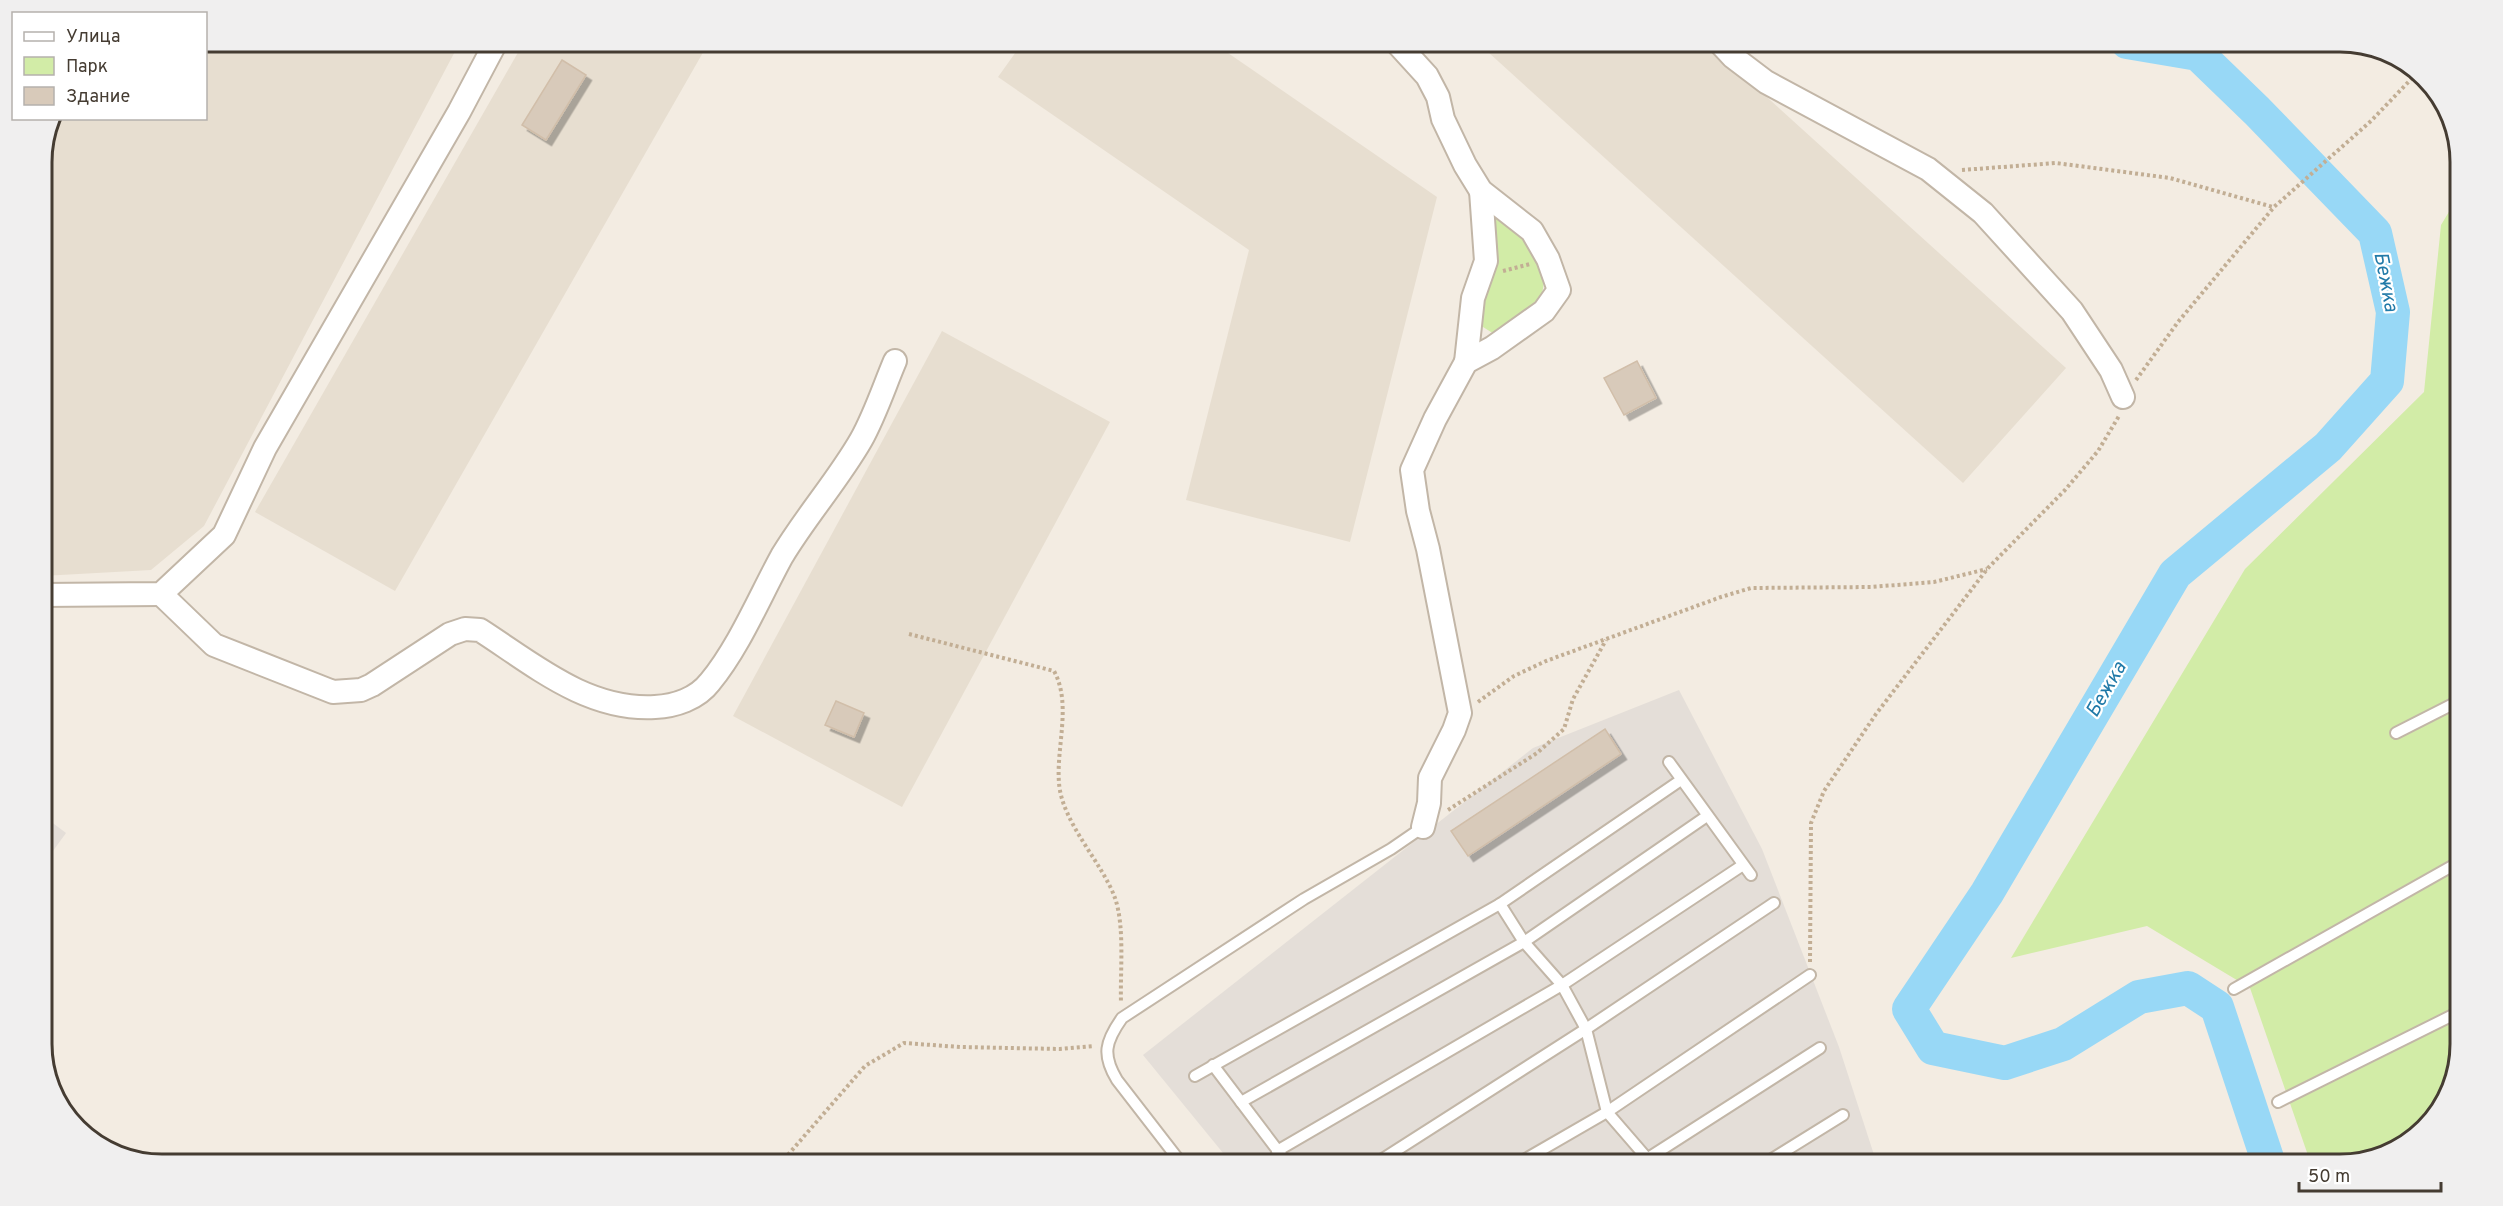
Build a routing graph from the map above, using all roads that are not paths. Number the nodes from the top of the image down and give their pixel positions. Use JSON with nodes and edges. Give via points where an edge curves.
{"nodes":[{"id":1,"x":1406,"y":52,"type":"edge"},
{"id":2,"x":1729,"y":52,"type":"edge"},
{"id":3,"x":490,"y":53,"type":"edge"},
{"id":4,"x":1481,"y":191,"type":"junction"},
{"id":5,"x":895,"y":361,"type":"dead end"},
{"id":6,"x":1466,"y":362,"type":"junction"},
{"id":7,"x":2123,"y":397,"type":"road end"},
{"id":8,"x":53,"y":594,"type":"edge"},
{"id":9,"x":161,"y":594,"type":"junction"},
{"id":10,"x":2450,"y":706,"type":"edge"},
{"id":11,"x":2396,"y":733,"type":"dead end"},
{"id":12,"x":1669,"y":762,"type":"dead end"},
{"id":13,"x":1681,"y":780,"type":"junction"},
{"id":14,"x":1707,"y":816,"type":"junction"},
{"id":15,"x":1422,"y":827,"type":"joint"},
{"id":16,"x":1743,"y":864,"type":"junction"},
{"id":17,"x":2450,"y":867,"type":"edge"},
{"id":18,"x":1751,"y":875,"type":"dead end"},
{"id":19,"x":1774,"y":903,"type":"dead end"},
{"id":20,"x":1500,"y":904,"type":"junction"},
{"id":21,"x":1524,"y":942,"type":"junction"},
{"id":22,"x":1810,"y":975,"type":"road end"},
{"id":23,"x":1562,"y":985,"type":"junction"},
{"id":24,"x":2234,"y":989,"type":"dead end"},
{"id":25,"x":2450,"y":1016,"type":"edge"},
{"id":26,"x":1586,"y":1029,"type":"junction"},
{"id":27,"x":1820,"y":1048,"type":"dead end"},
{"id":28,"x":1213,"y":1065,"type":"junction"},
{"id":29,"x":1195,"y":1076,"type":"dead end"},
{"id":30,"x":1241,"y":1102,"type":"junction"},
{"id":31,"x":2278,"y":1102,"type":"dead end"},
{"id":32,"x":1607,"y":1112,"type":"junction"},
{"id":33,"x":1843,"y":1115,"type":"dead end"},
{"id":34,"x":1277,"y":1151,"type":"junction"},
{"id":35,"x":1174,"y":1154,"type":"edge"},
{"id":36,"x":1280,"y":1154,"type":"edge"},
{"id":37,"x":1391,"y":1154,"type":"edge"},
{"id":38,"x":1534,"y":1154,"type":"edge"},
{"id":39,"x":1641,"y":1154,"type":"edge"},
{"id":40,"x":1659,"y":1154,"type":"edge"},
{"id":41,"x":1780,"y":1154,"type":"edge"}],
"edges":[{"from":1,"to":4,"type":"street","via":[[1427,76],[1443,119]]},
{"from":2,"to":7,"type":"street","via":[[1766,82],[1928,170],[1983,213],[2072,311],[2111,370]]},
{"from":3,"to":9,"type":"street","via":[[265,448],[224,535]]},
{"from":4,"to":6,"type":"street","via":[[1486,261],[1473,298]]},
{"from":4,"to":6,"type":"street","via":[[1532,231],[1559,290],[1544,311]]},
{"from":5,"to":9,"type":"street","via":[[861,439],[784,554],[722,666],[709,684],[688,700],[668,707],[621,706],[591,698],[562,684],[480,630],[465,629],[450,634],[372,685],[333,692],[213,645]]},
{"from":6,"to":15,"type":"street","via":[[1412,470],[1460,713],[1430,778],[1430,803]]},
{"from":8,"to":9,"type":"street"},
{"from":10,"to":11,"type":"lane"},
{"from":12,"to":13,"type":"lane"},
{"from":13,"to":14,"type":"lane"},
{"from":13,"to":20,"type":"lane"},
{"from":14,"to":16,"type":"lane"},
{"from":14,"to":21,"type":"lane"},
{"from":15,"to":35,"type":"lane","via":[[1122,1018],[1107,1045],[1108,1065]]},
{"from":16,"to":18,"type":"lane"},
{"from":16,"to":23,"type":"lane"},
{"from":17,"to":24,"type":"lane"},
{"from":19,"to":26,"type":"lane"},
{"from":20,"to":21,"type":"lane"},
{"from":20,"to":28,"type":"lane"},
{"from":21,"to":23,"type":"lane"},
{"from":21,"to":30,"type":"lane"},
{"from":22,"to":32,"type":"lane"},
{"from":23,"to":26,"type":"lane"},
{"from":23,"to":34,"type":"lane"},
{"from":25,"to":31,"type":"lane"},
{"from":26,"to":32,"type":"lane"},
{"from":26,"to":37,"type":"lane"},
{"from":27,"to":40,"type":"lane"},
{"from":28,"to":29,"type":"lane"},
{"from":28,"to":30,"type":"lane"},
{"from":30,"to":34,"type":"lane"},
{"from":32,"to":38,"type":"lane"},
{"from":32,"to":39,"type":"lane"},
{"from":33,"to":41,"type":"lane"},
{"from":34,"to":36,"type":"lane"}]}
